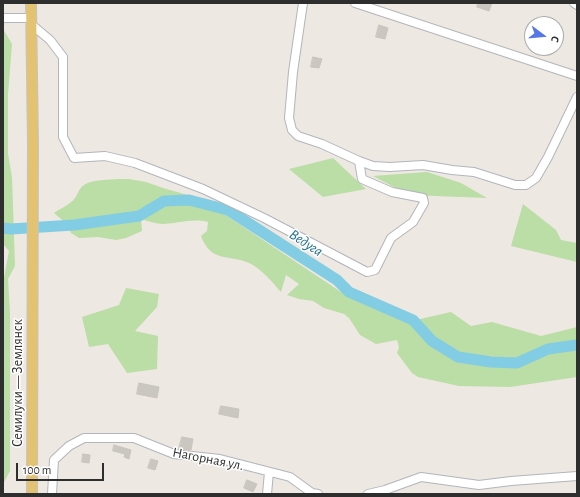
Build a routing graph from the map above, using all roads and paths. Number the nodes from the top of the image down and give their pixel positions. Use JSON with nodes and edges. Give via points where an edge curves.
{"nodes":[{"id":1,"x":31,"y":3,"type":"edge"},
{"id":2,"x":303,"y":3,"type":"edge"},
{"id":3,"x":355,"y":3,"type":"edge"},
{"id":4,"x":574,"y":3,"type":"edge"},
{"id":5,"x":577,"y":5,"type":"edge"},
{"id":6,"x":3,"y":18,"type":"edge"},
{"id":7,"x":31,"y":21,"type":"junction"},
{"id":8,"x":577,"y":76,"type":"edge"},
{"id":9,"x":577,"y":97,"type":"edge"},
{"id":10,"x":359,"y":161,"type":"junction"},
{"id":11,"x":269,"y":472,"type":"junction"},
{"id":12,"x":577,"y":476,"type":"edge"},
{"id":13,"x":32,"y":494,"type":"edge"},
{"id":14,"x":52,"y":494,"type":"edge"},
{"id":15,"x":267,"y":494,"type":"edge"},
{"id":16,"x":314,"y":494,"type":"edge"},
{"id":17,"x":368,"y":494,"type":"edge"}],
"edges":[{"from":1,"to":7,"type":"main road","name":"Семилуки — Землянск"},
{"from":2,"to":10,"type":"street","via":[[288,118],[292,130],[298,136]]},
{"from":3,"to":8,"type":"street"},
{"from":4,"to":5,"type":"street"},
{"from":6,"to":7,"type":"street"},
{"from":7,"to":10,"type":"street","via":[[63,57],[63,137],[74,158],[105,156],[203,189],[366,272],[375,270],[391,238],[413,222],[424,203],[423,198],[392,192],[362,179]]},
{"from":7,"to":13,"type":"main road","name":"Семилуки — Землянск"},
{"from":9,"to":10,"type":"street","via":[[536,178],[526,185],[515,185],[474,172],[423,165],[373,166]]},
{"from":11,"to":14,"type":"street","name":"Нагорная ул.","via":[[220,459],[174,454],[134,438],[84,438],[69,446],[54,460]]},
{"from":11,"to":15,"type":"street"},
{"from":11,"to":16,"type":"street","name":"Нагорная ул.","via":[[290,477]]},
{"from":12,"to":17,"type":"street","via":[[479,486],[421,478]]}]}
